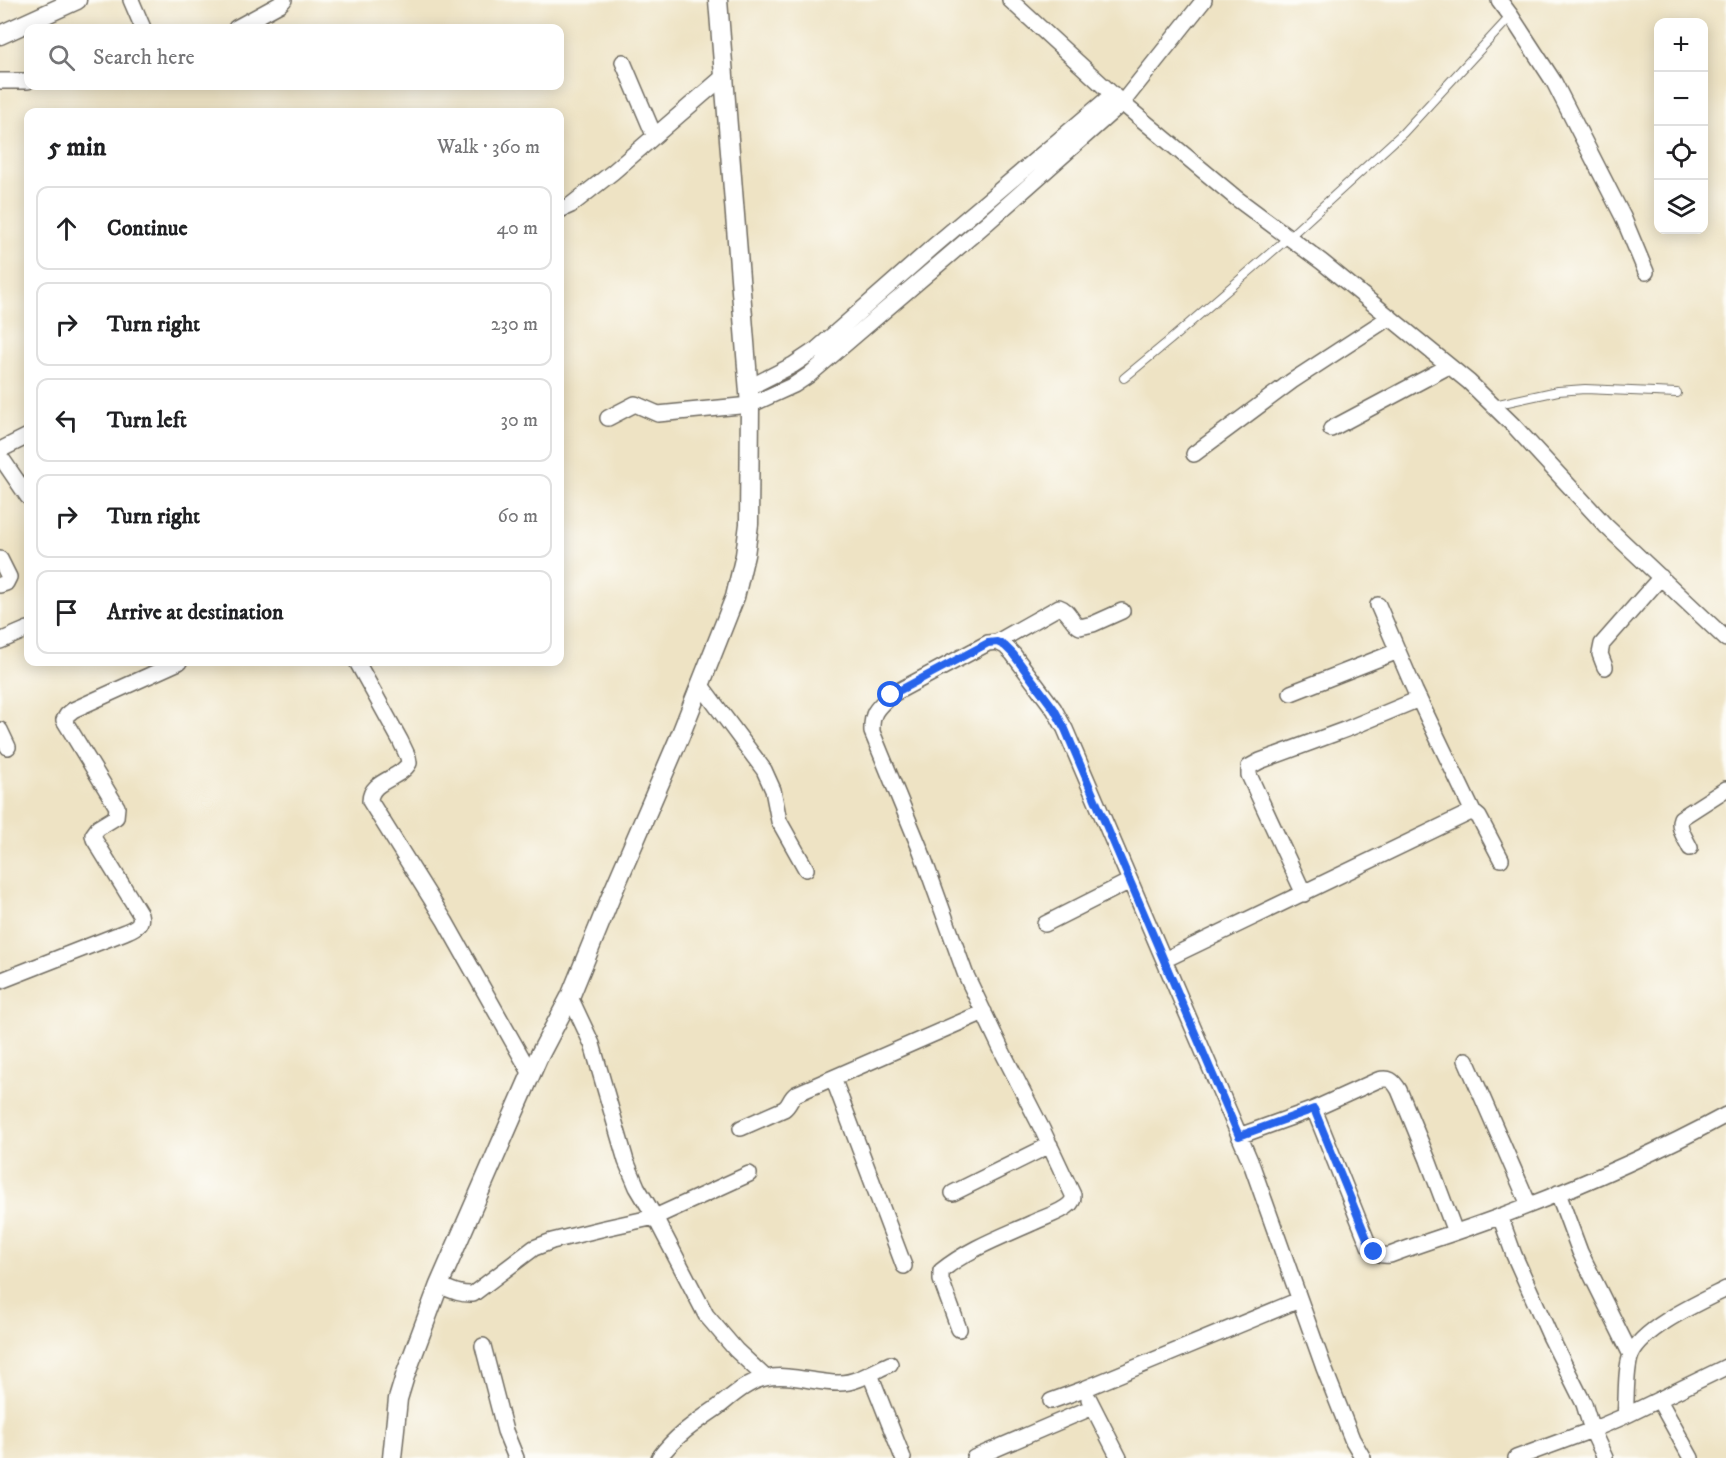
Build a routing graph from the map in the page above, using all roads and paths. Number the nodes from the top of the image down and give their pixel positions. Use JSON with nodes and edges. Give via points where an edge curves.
{"nodes":[{"id":1,"x":76,"y":0,"type":"edge"},
{"id":2,"x":131,"y":0,"type":"edge"},
{"id":3,"x":284,"y":0,"type":"edge"},
{"id":4,"x":718,"y":0,"type":"edge"},
{"id":5,"x":1010,"y":0,"type":"edge"},
{"id":6,"x":1204,"y":0,"type":"edge"},
{"id":7,"x":1499,"y":0,"type":"edge"},
{"id":8,"x":1511,"y":16,"type":"junction"},
{"id":9,"x":141,"y":24,"type":"edge"},
{"id":10,"x":243,"y":24,"type":"edge"},
{"id":11,"x":0,"y":35,"type":"edge"},
{"id":12,"x":622,"y":62,"type":"dead end"},
{"id":13,"x":723,"y":77,"type":"junction"},
{"id":14,"x":0,"y":81,"type":"edge"},
{"id":15,"x":24,"y":81,"type":"edge"},
{"id":16,"x":1117,"y":98,"type":"junction"},
{"id":17,"x":654,"y":135,"type":"junction"},
{"id":18,"x":564,"y":208,"type":"edge"},
{"id":19,"x":1289,"y":237,"type":"junction"},
{"id":20,"x":934,"y":246,"type":"junction"},
{"id":21,"x":945,"y":259,"type":"junction"},
{"id":22,"x":1646,"y":272,"type":"dead end"},
{"id":23,"x":1390,"y":317,"type":"junction"},
{"id":24,"x":1449,"y":366,"type":"junction"},
{"id":25,"x":1124,"y":378,"type":"dead end"},
{"id":26,"x":1677,"y":393,"type":"dead end"},
{"id":27,"x":749,"y":397,"type":"junction"},
{"id":28,"x":1493,"y":405,"type":"junction"},
{"id":29,"x":608,"y":418,"type":"dead end"},
{"id":30,"x":1331,"y":429,"type":"dead end"},
{"id":31,"x":24,"y":438,"type":"edge"},
{"id":32,"x":0,"y":450,"type":"edge"},
{"id":33,"x":1194,"y":454,"type":"dead end"},
{"id":34,"x":0,"y":456,"type":"edge"},
{"id":35,"x":24,"y":491,"type":"edge"},
{"id":36,"x":0,"y":559,"type":"edge"},
{"id":37,"x":1661,"y":577,"type":"junction"},
{"id":38,"x":0,"y":585,"type":"edge"},
{"id":39,"x":1378,"y":605,"type":"dead end"},
{"id":40,"x":1122,"y":611,"type":"dead end"},
{"id":41,"x":24,"y":631,"type":"edge"},
{"id":42,"x":1726,"y":639,"type":"edge"},
{"id":43,"x":0,"y":640,"type":"edge"},
{"id":44,"x":997,"y":642,"type":"junction"},
{"id":45,"x":1398,"y":651,"type":"junction"},
{"id":46,"x":170,"y":666,"type":"edge"},
{"id":47,"x":359,"y":666,"type":"edge"},
{"id":48,"x":1605,"y":667,"type":"dead end"},
{"id":49,"x":700,"y":684,"type":"junction"},
{"id":50,"x":1292,"y":693,"type":"dead end"},
{"id":51,"x":1419,"y":699,"type":"junction"},
{"id":52,"x":0,"y":730,"type":"edge"},
{"id":53,"x":8,"y":747,"type":"dead end"},
{"id":54,"x":1726,"y":789,"type":"edge"},
{"id":55,"x":1473,"y":812,"type":"junction"},
{"id":56,"x":1690,"y":848,"type":"dead end"},
{"id":57,"x":1501,"y":859,"type":"dead end"},
{"id":58,"x":806,"y":869,"type":"dead end"},
{"id":59,"x":1130,"y":881,"type":"junction"},
{"id":60,"x":1304,"y":894,"type":"junction"},
{"id":61,"x":1045,"y":924,"type":"dead end"},
{"id":62,"x":1164,"y":960,"type":"junction"},
{"id":63,"x":0,"y":981,"type":"edge"},
{"id":64,"x":570,"y":997,"type":"junction"},
{"id":65,"x":984,"y":1012,"type":"junction"},
{"id":66,"x":1466,"y":1060,"type":"dead end"},
{"id":67,"x":531,"y":1074,"type":"junction"},
{"id":68,"x":833,"y":1078,"type":"junction"},
{"id":69,"x":1314,"y":1109,"type":"junction"},
{"id":70,"x":1726,"y":1115,"type":"edge"},
{"id":71,"x":741,"y":1128,"type":"dead end"},
{"id":72,"x":1239,"y":1136,"type":"junction"},
{"id":73,"x":1050,"y":1145,"type":"junction"},
{"id":74,"x":749,"y":1174,"type":"dead end"},
{"id":75,"x":953,"y":1193,"type":"dead end"},
{"id":76,"x":1558,"y":1193,"type":"junction"},
{"id":77,"x":1529,"y":1205,"type":"junction"},
{"id":78,"x":1500,"y":1216,"type":"junction"},
{"id":79,"x":655,"y":1217,"type":"junction"},
{"id":80,"x":1455,"y":1232,"type":"junction"},
{"id":81,"x":904,"y":1266,"type":"dead end"},
{"id":82,"x":439,"y":1285,"type":"junction"},
{"id":83,"x":1726,"y":1289,"type":"edge"},
{"id":84,"x":1299,"y":1300,"type":"junction"},
{"id":85,"x":958,"y":1329,"type":"dead end"},
{"id":86,"x":483,"y":1346,"type":"dead end"},
{"id":87,"x":1631,"y":1355,"type":"junction"},
{"id":88,"x":890,"y":1364,"type":"dead end"},
{"id":89,"x":1726,"y":1367,"type":"edge"},
{"id":90,"x":870,"y":1374,"type":"junction"},
{"id":91,"x":766,"y":1378,"type":"junction"},
{"id":92,"x":1084,"y":1389,"type":"junction"},
{"id":93,"x":1659,"y":1400,"type":"junction"},
{"id":94,"x":1051,"y":1401,"type":"dead end"},
{"id":95,"x":1093,"y":1407,"type":"junction"},
{"id":96,"x":1625,"y":1416,"type":"junction"},
{"id":97,"x":1592,"y":1430,"type":"junction"},
{"id":98,"x":663,"y":1452,"type":"edge"},
{"id":99,"x":392,"y":1458,"type":"edge"},
{"id":100,"x":516,"y":1458,"type":"edge"},
{"id":101,"x":648,"y":1458,"type":"edge"},
{"id":102,"x":903,"y":1458,"type":"edge"},
{"id":103,"x":974,"y":1458,"type":"edge"},
{"id":104,"x":1119,"y":1458,"type":"edge"},
{"id":105,"x":1363,"y":1458,"type":"edge"},
{"id":106,"x":1516,"y":1458,"type":"edge"},
{"id":107,"x":1605,"y":1458,"type":"edge"},
{"id":108,"x":1691,"y":1458,"type":"edge"}],
"edges":[{"from":1,"to":11,"type":"street"},
{"from":2,"to":9,"type":"street"},
{"from":3,"to":10,"type":"street"},
{"from":4,"to":13,"type":"street"},
{"from":5,"to":16,"type":"street"},
{"from":6,"to":16,"type":"street"},
{"from":7,"to":8,"type":"street"},
{"from":8,"to":19,"type":"lane","via":[[1403,133]]},
{"from":8,"to":22,"type":"street","via":[[1554,82],[1623,217]]},
{"from":12,"to":17,"type":"street"},
{"from":13,"to":17,"type":"street"},
{"from":13,"to":27,"type":"street"},
{"from":14,"to":15,"type":"street"},
{"from":16,"to":19,"type":"street"},
{"from":16,"to":20,"type":"street"},
{"from":16,"to":21,"type":"street"},
{"from":17,"to":18,"type":"street"},
{"from":19,"to":23,"type":"street"},
{"from":19,"to":25,"type":"lane"},
{"from":20,"to":21,"type":"street"},
{"from":20,"to":27,"type":"street","via":[[817,349]]},
{"from":21,"to":27,"type":"street","via":[[809,375],[794,385]]},
{"from":23,"to":24,"type":"street"},
{"from":23,"to":33,"type":"street","via":[[1292,381]]},
{"from":24,"to":28,"type":"street"},
{"from":24,"to":30,"type":"street"},
{"from":26,"to":28,"type":"lane","via":[[1558,391]]},
{"from":27,"to":29,"type":"street","via":[[658,414],[635,404]]},
{"from":27,"to":49,"type":"street","via":[[749,524],[745,555],[735,597]]},
{"from":28,"to":37,"type":"street","via":[[1606,526]]},
{"from":31,"to":32,"type":"street"},
{"from":34,"to":35,"type":"street"},
{"from":36,"to":38,"type":"street","via":[[9,576]]},
{"from":37,"to":42,"type":"street"},
{"from":37,"to":48,"type":"street","via":[[1602,644],[1600,654]]},
{"from":39,"to":45,"type":"street"},
{"from":40,"to":44,"type":"street","via":[[1080,627],[1059,607]]},
{"from":41,"to":43,"type":"street"},
{"from":44,"to":59,"type":"street","via":[[1013,654],[1054,709]]},
{"from":44,"to":65,"type":"street","via":[[988,643],[891,695],[871,718],[872,732],[965,973]]},
{"from":45,"to":50,"type":"street"},
{"from":45,"to":51,"type":"street"},
{"from":46,"to":63,"type":"street","via":[[73,710],[64,720],[117,807],[116,817],[93,835],[140,914],[140,924]]},
{"from":47,"to":67,"type":"street","via":[[409,763],[373,789],[370,801],[445,921]]},
{"from":49,"to":58,"type":"street","via":[[764,770],[773,789],[779,821]]},
{"from":49,"to":64,"type":"street"},
{"from":51,"to":55,"type":"street"},
{"from":51,"to":60,"type":"street","via":[[1249,767],[1249,775]]},
{"from":52,"to":53,"type":"street"},
{"from":54,"to":56,"type":"street","via":[[1681,818],[1680,828]]},
{"from":55,"to":57,"type":"street"},
{"from":55,"to":60,"type":"street"},
{"from":59,"to":61,"type":"street"},
{"from":59,"to":62,"type":"street"},
{"from":60,"to":62,"type":"street"},
{"from":62,"to":72,"type":"street"},
{"from":64,"to":67,"type":"street"},
{"from":64,"to":79,"type":"street","via":[[592,1044],[626,1161]]},
{"from":65,"to":68,"type":"street"},
{"from":65,"to":73,"type":"street"},
{"from":66,"to":77,"type":"street"},
{"from":67,"to":82,"type":"street"},
{"from":68,"to":71,"type":"street","via":[[793,1096],[784,1109]]},
{"from":68,"to":81,"type":"street"},
{"from":69,"to":72,"type":"street"},
{"from":69,"to":80,"type":"street","via":[[1374,1252],[1390,1255]]},
{"from":69,"to":80,"type":"street","via":[[1385,1078],[1394,1082]]},
{"from":70,"to":76,"type":"street"},
{"from":72,"to":84,"type":"street"},
{"from":73,"to":75,"type":"street"},
{"from":73,"to":85,"type":"street","via":[[1073,1200],[941,1271],[940,1280]]},
{"from":74,"to":79,"type":"street"},
{"from":76,"to":77,"type":"street"},
{"from":76,"to":87,"type":"street","via":[[1580,1252]]},
{"from":77,"to":78,"type":"street"},
{"from":78,"to":80,"type":"street"},
{"from":78,"to":97,"type":"street"},
{"from":79,"to":82,"type":"street","via":[[534,1248],[473,1294]]},
{"from":79,"to":91,"type":"street","via":[[706,1315]]},
{"from":82,"to":99,"type":"street","via":[[398,1399]]},
{"from":83,"to":87,"type":"street","via":[[1662,1324]]},
{"from":84,"to":92,"type":"street"},
{"from":84,"to":105,"type":"street","via":[[1352,1439]]},
{"from":86,"to":100,"type":"street"},
{"from":87,"to":96,"type":"street"},
{"from":88,"to":90,"type":"street"},
{"from":89,"to":93,"type":"street"},
{"from":90,"to":91,"type":"street","via":[[839,1383]]},
{"from":90,"to":102,"type":"street"},
{"from":91,"to":98,"type":"street","via":[[743,1388],[684,1431]]},
{"from":92,"to":94,"type":"street"},
{"from":92,"to":95,"type":"street"},
{"from":93,"to":96,"type":"street"},
{"from":93,"to":108,"type":"street"},
{"from":95,"to":103,"type":"street"},
{"from":95,"to":104,"type":"street"},
{"from":96,"to":97,"type":"street"},
{"from":97,"to":106,"type":"street"},
{"from":97,"to":107,"type":"street"},
{"from":98,"to":101,"type":"street"}]}
